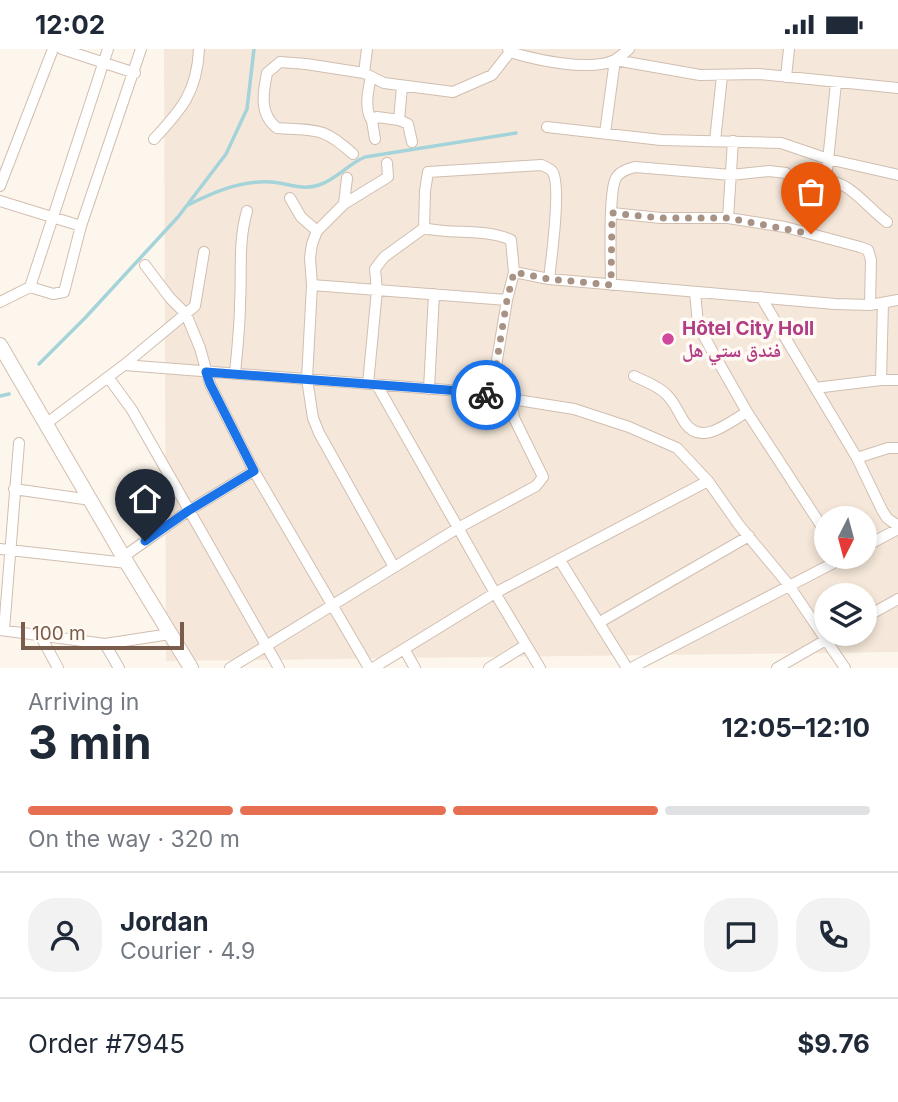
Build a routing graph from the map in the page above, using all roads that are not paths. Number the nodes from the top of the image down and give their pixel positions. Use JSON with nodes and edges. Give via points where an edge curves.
{"nodes":[{"id":1,"x":53,"y":49,"type":"edge"},
{"id":2,"x":62,"y":49,"type":"edge"},
{"id":3,"x":108,"y":49,"type":"edge"},
{"id":4,"x":141,"y":49,"type":"edge"},
{"id":5,"x":199,"y":49,"type":"edge"},
{"id":6,"x":282,"y":49,"type":"edge"},
{"id":7,"x":367,"y":49,"type":"edge"},
{"id":8,"x":629,"y":49,"type":"edge"},
{"id":9,"x":789,"y":49,"type":"edge"},
{"id":10,"x":509,"y":51,"type":"edge"},
{"id":11,"x":548,"y":55,"type":"edge"},
{"id":12,"x":615,"y":60,"type":"junction"},
{"id":13,"x":103,"y":62,"type":"junction"},
{"id":14,"x":280,"y":62,"type":"junction"},
{"id":15,"x":135,"y":73,"type":"junction"},
{"id":16,"x":368,"y":75,"type":"junction"},
{"id":17,"x":722,"y":76,"type":"junction"},
{"id":18,"x":786,"y":77,"type":"junction"},
{"id":19,"x":836,"y":83,"type":"junction"},
{"id":20,"x":402,"y":87,"type":"junction"},
{"id":21,"x":898,"y":88,"type":"edge"},
{"id":22,"x":399,"y":120,"type":"junction"},
{"id":23,"x":372,"y":121,"type":"junction"},
{"id":24,"x":547,"y":127,"type":"dead end"},
{"id":25,"x":605,"y":133,"type":"junction"},
{"id":26,"x":154,"y":139,"type":"dead end"},
{"id":27,"x":375,"y":139,"type":"dead end"},
{"id":28,"x":715,"y":141,"type":"junction"},
{"id":29,"x":733,"y":141,"type":"junction"},
{"id":30,"x":412,"y":142,"type":"dead end"},
{"id":31,"x":353,"y":155,"type":"dead end"},
{"id":32,"x":828,"y":159,"type":"junction"},
{"id":33,"x":387,"y":163,"type":"dead end"},
{"id":34,"x":898,"y":174,"type":"edge"},
{"id":35,"x":731,"y":175,"type":"junction"},
{"id":36,"x":347,"y":177,"type":"dead end"},
{"id":37,"x":826,"y":180,"type":"junction"},
{"id":38,"x":0,"y":186,"type":"edge"},
{"id":39,"x":289,"y":198,"type":"dead end"},
{"id":40,"x":0,"y":201,"type":"edge"},
{"id":41,"x":344,"y":204,"type":"junction"},
{"id":42,"x":247,"y":211,"type":"dead end"},
{"id":43,"x":612,"y":213,"type":"junction"},
{"id":44,"x":52,"y":217,"type":"junction"},
{"id":45,"x":728,"y":218,"type":"junction"},
{"id":46,"x":887,"y":222,"type":"dead end"},
{"id":47,"x":81,"y":226,"type":"junction"},
{"id":48,"x":424,"y":228,"type":"junction"},
{"id":49,"x":317,"y":231,"type":"junction"},
{"id":50,"x":204,"y":251,"type":"dead end"},
{"id":51,"x":145,"y":265,"type":"dead end"},
{"id":52,"x":514,"y":272,"type":"junction"},
{"id":53,"x":549,"y":279,"type":"junction"},
{"id":54,"x":312,"y":285,"type":"junction"},
{"id":55,"x":611,"y":285,"type":"junction"},
{"id":56,"x":30,"y":287,"type":"junction"},
{"id":57,"x":377,"y":290,"type":"junction"},
{"id":58,"x":695,"y":292,"type":"junction"},
{"id":59,"x":434,"y":294,"type":"junction"},
{"id":60,"x":761,"y":297,"type":"junction"},
{"id":61,"x":507,"y":300,"type":"junction"},
{"id":62,"x":898,"y":300,"type":"edge"},
{"id":63,"x":0,"y":303,"type":"edge"},
{"id":64,"x":883,"y":303,"type":"junction"},
{"id":65,"x":870,"y":305,"type":"junction"},
{"id":66,"x":186,"y":314,"type":"junction"},
{"id":67,"x":0,"y":345,"type":"edge"},
{"id":68,"x":124,"y":365,"type":"junction"},
{"id":69,"x":206,"y":372,"type":"junction"},
{"id":70,"x":235,"y":374,"type":"junction"},
{"id":71,"x":634,"y":376,"type":"dead end"},
{"id":72,"x":108,"y":377,"type":"junction"},
{"id":73,"x":307,"y":379,"type":"junction"},
{"id":74,"x":881,"y":380,"type":"junction"},
{"id":75,"x":898,"y":380,"type":"edge"},
{"id":76,"x":373,"y":384,"type":"junction"},
{"id":77,"x":815,"y":388,"type":"junction"},
{"id":78,"x":429,"y":389,"type":"junction"},
{"id":79,"x":491,"y":396,"type":"junction"},
{"id":80,"x":511,"y":399,"type":"junction"},
{"id":81,"x":747,"y":412,"type":"junction"},
{"id":82,"x":47,"y":423,"type":"junction"},
{"id":83,"x":19,"y":443,"type":"dead end"},
{"id":84,"x":898,"y":448,"type":"edge"},
{"id":85,"x":857,"y":458,"type":"junction"},
{"id":86,"x":254,"y":471,"type":"junction"},
{"id":87,"x":708,"y":481,"type":"junction"},
{"id":88,"x":14,"y":489,"type":"junction"},
{"id":89,"x":91,"y":500,"type":"junction"},
{"id":90,"x":188,"y":511,"type":"junction"},
{"id":91,"x":814,"y":515,"type":"edge"},
{"id":92,"x":458,"y":528,"type":"junction"},
{"id":93,"x":898,"y":528,"type":"edge"},
{"id":94,"x":749,"y":536,"type":"junction"},
{"id":95,"x":877,"y":540,"type":"edge"},
{"id":96,"x":6,"y":550,"type":"edge"},
{"id":97,"x":559,"y":559,"type":"junction"},
{"id":98,"x":125,"y":560,"type":"junction"},
{"id":99,"x":394,"y":567,"type":"junction"},
{"id":100,"x":818,"y":569,"type":"edge"},
{"id":101,"x":788,"y":584,"type":"junction"},
{"id":102,"x":495,"y":593,"type":"junction"},
{"id":103,"x":898,"y":599,"type":"edge"},
{"id":104,"x":332,"y":605,"type":"junction"},
{"id":105,"x":877,"y":611,"type":"edge"},
{"id":106,"x":600,"y":622,"type":"junction"},
{"id":107,"x":814,"y":623,"type":"edge"},
{"id":108,"x":2,"y":630,"type":"edge"},
{"id":109,"x":170,"y":634,"type":"junction"},
{"id":110,"x":40,"y":635,"type":"junction"},
{"id":111,"x":105,"y":644,"type":"junction"},
{"id":112,"x":526,"y":645,"type":"junction"},
{"id":113,"x":266,"y":646,"type":"junction"},
{"id":114,"x":818,"y":646,"type":"edge"},
{"id":115,"x":830,"y":646,"type":"edge"},
{"id":116,"x":404,"y":649,"type":"junction"},
{"id":117,"x":794,"y":662,"type":"edge"},
{"id":118,"x":58,"y":668,"type":"edge"},
{"id":119,"x":119,"y":668,"type":"edge"},
{"id":120,"x":191,"y":668,"type":"edge"},
{"id":121,"x":230,"y":668,"type":"edge"},
{"id":122,"x":279,"y":668,"type":"edge"},
{"id":123,"x":371,"y":668,"type":"edge"},
{"id":124,"x":415,"y":668,"type":"edge"},
{"id":125,"x":489,"y":668,"type":"edge"},
{"id":126,"x":540,"y":668,"type":"edge"},
{"id":127,"x":629,"y":668,"type":"edge"},
{"id":128,"x":777,"y":668,"type":"edge"},
{"id":129,"x":845,"y":668,"type":"edge"}],
"edges":[{"from":1,"to":38,"type":"street"},
{"from":2,"to":13,"type":"street"},
{"from":3,"to":13,"type":"street"},
{"from":4,"to":15,"type":"street"},
{"from":5,"to":26,"type":"street","via":[[198,72],[188,96]]},
{"from":6,"to":14,"type":"street"},
{"from":7,"to":16,"type":"street"},
{"from":8,"to":12,"type":"street"},
{"from":9,"to":18,"type":"street"},
{"from":10,"to":11,"type":"street"},
{"from":10,"to":20,"type":"street","via":[[492,75],[453,92]]},
{"from":11,"to":12,"type":"street","via":[[587,64]]},
{"from":12,"to":17,"type":"street"},
{"from":12,"to":25,"type":"street"},
{"from":13,"to":15,"type":"street"},
{"from":13,"to":44,"type":"street"},
{"from":14,"to":16,"type":"street"},
{"from":14,"to":31,"type":"street","via":[[267,73],[261,99],[272,124],[321,131]]},
{"from":15,"to":47,"type":"street"},
{"from":16,"to":20,"type":"street"},
{"from":16,"to":23,"type":"street"},
{"from":17,"to":18,"type":"street"},
{"from":17,"to":28,"type":"street"},
{"from":18,"to":19,"type":"street"},
{"from":19,"to":21,"type":"street"},
{"from":19,"to":32,"type":"street"},
{"from":20,"to":22,"type":"street"},
{"from":22,"to":23,"type":"street","via":[[377,117]]},
{"from":22,"to":30,"type":"street","via":[[408,124]]},
{"from":23,"to":27,"type":"street"},
{"from":24,"to":25,"type":"street"},
{"from":25,"to":28,"type":"street"},
{"from":28,"to":29,"type":"street"},
{"from":29,"to":32,"type":"street","via":[[781,143]]},
{"from":29,"to":35,"type":"street"},
{"from":32,"to":34,"type":"street"},
{"from":32,"to":37,"type":"street"},
{"from":33,"to":41,"type":"street","via":[[388,177]]},
{"from":35,"to":37,"type":"street","via":[[768,171],[786,173],[796,184]]},
{"from":35,"to":43,"type":"street","via":[[635,167],[615,179]]},
{"from":35,"to":45,"type":"street"},
{"from":36,"to":41,"type":"street"},
{"from":37,"to":46,"type":"street","via":[[853,193]]},
{"from":39,"to":49,"type":"street"},
{"from":40,"to":44,"type":"street"},
{"from":41,"to":49,"type":"street"},
{"from":42,"to":70,"type":"street","via":[[239,251],[241,301]]},
{"from":43,"to":45,"type":"street"},
{"from":43,"to":55,"type":"street"},
{"from":44,"to":47,"type":"street"},
{"from":44,"to":56,"type":"street"},
{"from":45,"to":65,"type":"street","via":[[785,227],[868,250]]},
{"from":47,"to":56,"type":"street","via":[[64,292],[53,294]]},
{"from":48,"to":52,"type":"street","via":[[511,240]]},
{"from":48,"to":53,"type":"street","via":[[428,172],[542,165],[552,171],[555,180]]},
{"from":48,"to":57,"type":"street","via":[[384,257],[375,269]]},
{"from":49,"to":54,"type":"street","via":[[310,258]]},
{"from":50,"to":66,"type":"street","via":[[198,296]]},
{"from":51,"to":66,"type":"street"},
{"from":52,"to":53,"type":"street"},
{"from":52,"to":61,"type":"street"},
{"from":53,"to":55,"type":"street"},
{"from":54,"to":57,"type":"street"},
{"from":54,"to":73,"type":"street"},
{"from":55,"to":58,"type":"street"},
{"from":56,"to":63,"type":"street"},
{"from":57,"to":59,"type":"street"},
{"from":57,"to":76,"type":"street"},
{"from":58,"to":60,"type":"street"},
{"from":58,"to":81,"type":"street","via":[[698,325]]},
{"from":59,"to":61,"type":"street"},
{"from":59,"to":78,"type":"street"},
{"from":60,"to":65,"type":"street"},
{"from":60,"to":77,"type":"street"},
{"from":61,"to":79,"type":"street"},
{"from":62,"to":64,"type":"street"},
{"from":64,"to":65,"type":"street"},
{"from":64,"to":74,"type":"street"},
{"from":66,"to":68,"type":"street"},
{"from":66,"to":69,"type":"street"},
{"from":67,"to":82,"type":"street"},
{"from":68,"to":69,"type":"street"},
{"from":68,"to":72,"type":"street"},
{"from":69,"to":70,"type":"street"},
{"from":69,"to":86,"type":"street"},
{"from":70,"to":73,"type":"street"},
{"from":71,"to":81,"type":"street","via":[[663,391],[691,431],[699,434],[709,434]]},
{"from":72,"to":82,"type":"street"},
{"from":72,"to":90,"type":"street","via":[[132,410]]},
{"from":73,"to":76,"type":"street"},
{"from":73,"to":99,"type":"street","via":[[318,433]]},
{"from":74,"to":75,"type":"street"},
{"from":74,"to":77,"type":"street"},
{"from":76,"to":78,"type":"street"},
{"from":76,"to":92,"type":"street"},
{"from":77,"to":85,"type":"street"},
{"from":78,"to":79,"type":"street"},
{"from":79,"to":80,"type":"street"},
{"from":80,"to":87,"type":"street","via":[[574,409],[629,427],[677,448]]},
{"from":80,"to":92,"type":"street","via":[[514,418],[542,477],[536,487]]},
{"from":81,"to":91,"type":"street"},
{"from":82,"to":89,"type":"street"},
{"from":83,"to":88,"type":"street"},
{"from":84,"to":85,"type":"street"},
{"from":85,"to":93,"type":"street","via":[[882,510]]},
{"from":86,"to":90,"type":"street"},
{"from":86,"to":104,"type":"street"},
{"from":87,"to":94,"type":"street"},
{"from":87,"to":97,"type":"street"},
{"from":88,"to":89,"type":"street"},
{"from":88,"to":96,"type":"street"},
{"from":89,"to":98,"type":"street"},
{"from":90,"to":98,"type":"street"},
{"from":90,"to":113,"type":"street"},
{"from":92,"to":99,"type":"street"},
{"from":92,"to":102,"type":"street"},
{"from":93,"to":95,"type":"street"},
{"from":94,"to":101,"type":"street"},
{"from":94,"to":106,"type":"street"},
{"from":96,"to":98,"type":"street"},
{"from":96,"to":108,"type":"street"},
{"from":97,"to":102,"type":"street"},
{"from":97,"to":106,"type":"street"},
{"from":98,"to":109,"type":"street"},
{"from":99,"to":104,"type":"street"},
{"from":100,"to":101,"type":"street"},
{"from":101,"to":107,"type":"street"},
{"from":101,"to":127,"type":"street"},
{"from":102,"to":112,"type":"street"},
{"from":102,"to":116,"type":"street"},
{"from":103,"to":105,"type":"street"},
{"from":104,"to":113,"type":"street"},
{"from":104,"to":123,"type":"street"},
{"from":106,"to":127,"type":"street"},
{"from":108,"to":110,"type":"street"},
{"from":109,"to":111,"type":"street"},
{"from":109,"to":120,"type":"street"},
{"from":110,"to":111,"type":"street"},
{"from":110,"to":118,"type":"street"},
{"from":111,"to":119,"type":"street"},
{"from":112,"to":125,"type":"street"},
{"from":112,"to":126,"type":"street"},
{"from":113,"to":121,"type":"street"},
{"from":113,"to":122,"type":"street"},
{"from":114,"to":117,"type":"street"},
{"from":115,"to":129,"type":"street"},
{"from":116,"to":123,"type":"street"},
{"from":116,"to":124,"type":"street"},
{"from":117,"to":128,"type":"street"}]}
